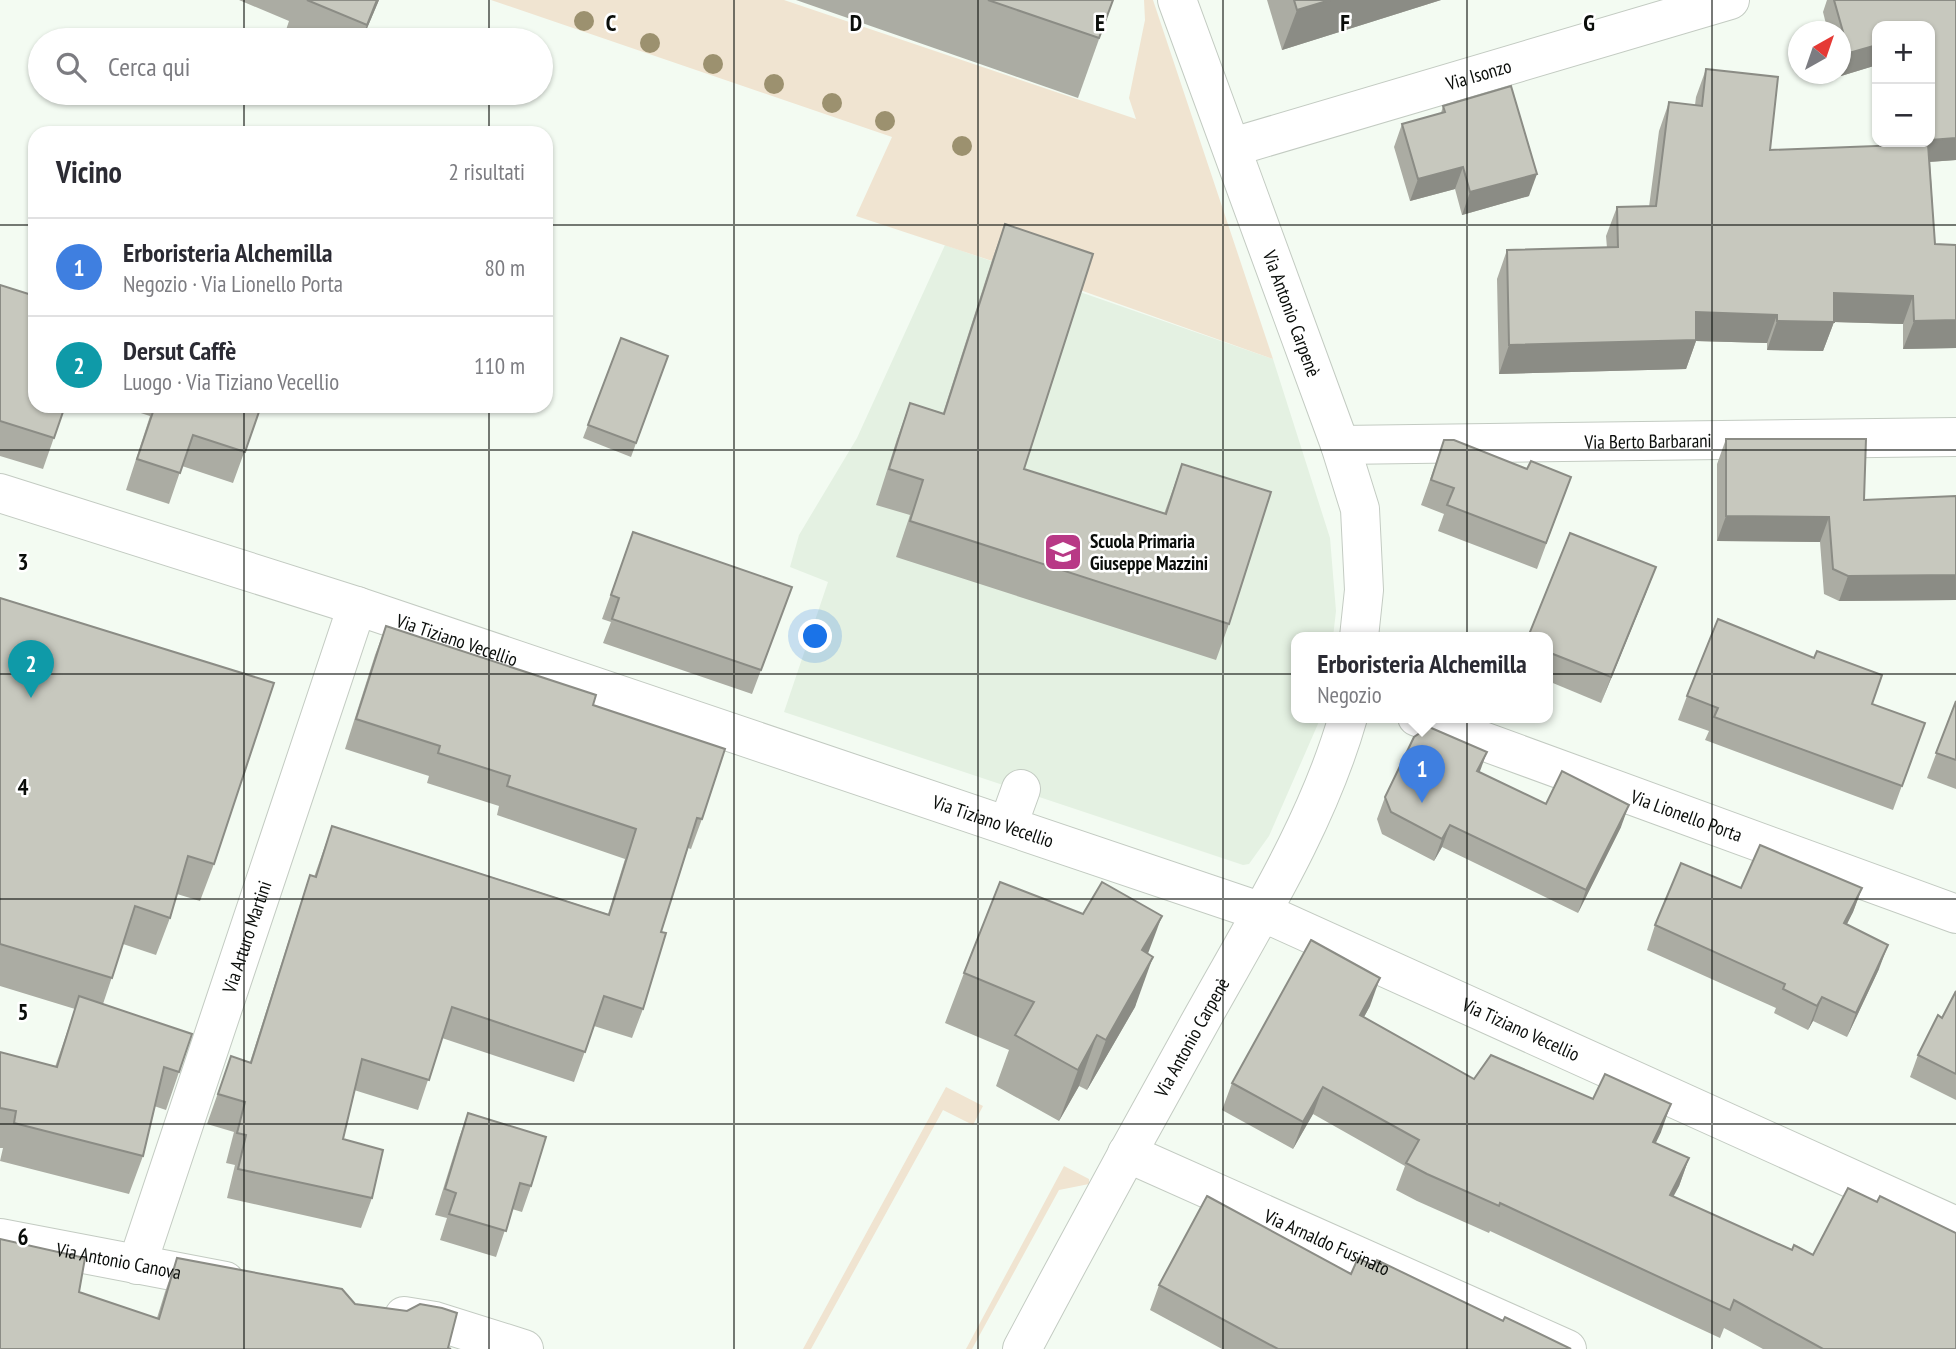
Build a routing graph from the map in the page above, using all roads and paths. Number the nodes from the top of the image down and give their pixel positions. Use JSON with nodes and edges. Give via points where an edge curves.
{"nodes":[{"id":1,"x":1177,"y":0,"type":"edge"},
{"id":2,"x":1724,"y":1,"type":"edge"},
{"id":3,"x":1233,"y":148,"type":"junction"},
{"id":4,"x":1956,"y":437,"type":"edge"},
{"id":5,"x":1340,"y":445,"type":"junction"},
{"id":6,"x":0,"y":493,"type":"edge"},
{"id":7,"x":357,"y":607,"type":"junction"},
{"id":8,"x":1360,"y":632,"type":"edge"},
{"id":9,"x":1346,"y":723,"type":"edge"},
{"id":10,"x":1433,"y":723,"type":"edge"},
{"id":11,"x":1021,"y":789,"type":"dead end"},
{"id":12,"x":1008,"y":825,"type":"junction"},
{"id":13,"x":1262,"y":912,"type":"junction"},
{"id":14,"x":1956,"y":914,"type":"edge"},
{"id":15,"x":1127,"y":1153,"type":"junction"},
{"id":16,"x":1956,"y":1226,"type":"edge"},
{"id":17,"x":0,"y":1238,"type":"edge"},
{"id":18,"x":136,"y":1265,"type":"junction"},
{"id":19,"x":258,"y":1288,"type":"edge"},
{"id":20,"x":367,"y":1308,"type":"edge"},
{"id":21,"x":524,"y":1349,"type":"edge"},
{"id":22,"x":1022,"y":1349,"type":"edge"},
{"id":23,"x":1567,"y":1349,"type":"edge"}],
"edges":[{"from":1,"to":3,"type":"street","name":"Via Antonio Carpenè"},
{"from":2,"to":3,"type":"street","name":"Via Isonzo"},
{"from":3,"to":5,"type":"street","name":"Via Antonio Carpenè"},
{"from":4,"to":5,"type":"street","name":"Via Berto Barbarani"},
{"from":5,"to":8,"type":"street","name":"Via Antonio Carpenè","via":[[1360,509],[1364,590]]},
{"from":6,"to":7,"type":"street","name":"Via Tiziano Vecellio"},
{"from":7,"to":12,"type":"street","name":"Via Tiziano Vecellio"},
{"from":7,"to":18,"type":"street","name":"Via Arturo Martini"},
{"from":9,"to":13,"type":"street","name":"Via Antonio Carpenè","via":[[1333,771]]},
{"from":10,"to":14,"type":"street","name":"Via Lionello Porta"},
{"from":11,"to":12,"type":"street"},
{"from":12,"to":13,"type":"street","name":"Via Tiziano Vecellio"},
{"from":13,"to":15,"type":"street","name":"Via Antonio Carpenè"},
{"from":13,"to":16,"type":"street","name":"Via Tiziano Vecellio"},
{"from":15,"to":22,"type":"street","name":"Via Antonio Carpenè"},
{"from":15,"to":23,"type":"street","name":"Via Arnaldo Fusinato"},
{"from":17,"to":18,"type":"street","name":"Via Antonio Canova"},
{"from":18,"to":19,"type":"street","name":"Via Antonio Canova"},
{"from":20,"to":21,"type":"street","via":[[435,1321]]}]}
